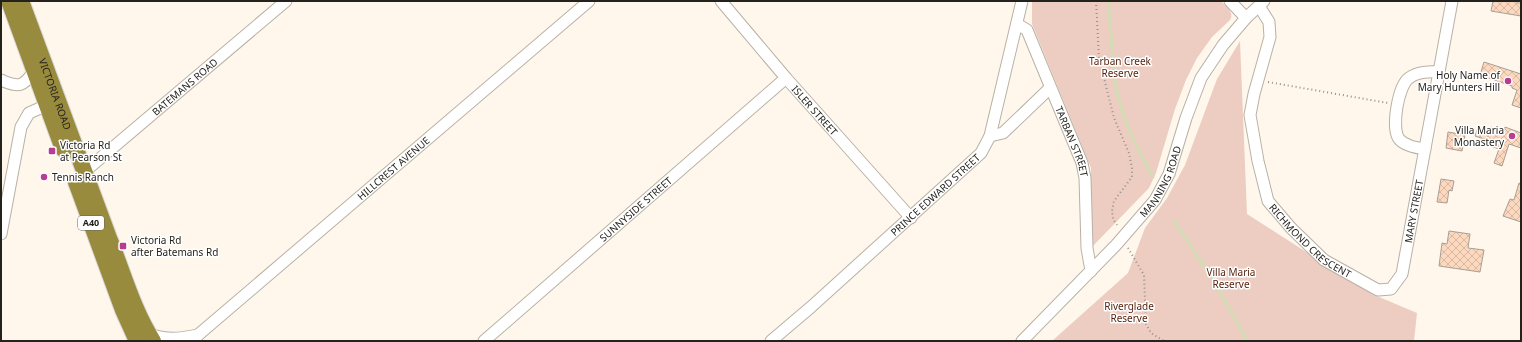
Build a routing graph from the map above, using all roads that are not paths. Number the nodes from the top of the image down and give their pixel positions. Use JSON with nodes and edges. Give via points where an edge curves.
{"nodes":[{"id":1,"x":8,"y":1,"type":"edge"},
{"id":2,"x":21,"y":1,"type":"edge"},
{"id":3,"x":286,"y":1,"type":"edge"},
{"id":4,"x":589,"y":1,"type":"edge"},
{"id":5,"x":721,"y":1,"type":"edge"},
{"id":6,"x":1022,"y":1,"type":"edge"},
{"id":7,"x":1230,"y":1,"type":"edge"},
{"id":8,"x":1452,"y":1,"type":"edge"},
{"id":9,"x":1262,"y":4,"type":"edge"},
{"id":10,"x":1246,"y":18,"type":"junction"},
{"id":11,"x":1017,"y":24,"type":"junction"},
{"id":12,"x":34,"y":71,"type":"junction"},
{"id":13,"x":1439,"y":72,"type":"junction"},
{"id":14,"x":786,"y":78,"type":"junction"},
{"id":15,"x":1,"y":80,"type":"edge"},
{"id":16,"x":1050,"y":88,"type":"junction"},
{"id":17,"x":47,"y":105,"type":"junction"},
{"id":18,"x":990,"y":136,"type":"junction"},
{"id":19,"x":1425,"y":149,"type":"junction"},
{"id":20,"x":84,"y":172,"type":"junction"},
{"id":21,"x":911,"y":218,"type":"junction"},
{"id":22,"x":1,"y":234,"type":"edge"},
{"id":23,"x":1091,"y":270,"type":"junction"},
{"id":24,"x":1402,"y":274,"type":"joint"},
{"id":25,"x":196,"y":338,"type":"edge"},
{"id":26,"x":146,"y":339,"type":"edge"},
{"id":27,"x":484,"y":341,"type":"edge"},
{"id":28,"x":770,"y":341,"type":"edge"},
{"id":29,"x":1022,"y":341,"type":"edge"}],
"edges":[{"from":1,"to":12,"type":"highway","name":"VICTORIA ROAD","number":"A40"},
{"from":2,"to":20,"type":"highway","name":"VICTORIA ROAD","number":"A40"},
{"from":3,"to":20,"type":"street","name":"BATEMANS ROAD"},
{"from":4,"to":25,"type":"street","name":"HILLCREST AVENUE"},
{"from":5,"to":14,"type":"street","name":"ISLER STREET"},
{"from":6,"to":11,"type":"street","name":"PRINCE EDWARD STREET"},
{"from":7,"to":10,"type":"street"},
{"from":8,"to":13,"type":"street","name":"MARY STREET"},
{"from":9,"to":10,"type":"street","name":"MANNING ROAD"},
{"from":9,"to":24,"type":"street","name":"RICHMOND CRESCENT","via":[[1269,22],[1270,37],[1250,115],[1268,202],[1290,228],[1324,260],[1368,286],[1378,290],[1391,289]]},
{"from":10,"to":23,"type":"street","name":"MANNING ROAD","via":[[1223,44],[1201,78],[1168,174],[1155,200]]},
{"from":11,"to":16,"type":"street","name":"TARBAN STREET","via":[[1026,30]]},
{"from":11,"to":18,"type":"street","name":"PRINCE EDWARD STREET"},
{"from":12,"to":15,"type":"street","via":[[18,86]]},
{"from":12,"to":17,"type":"highway","name":"VICTORIA ROAD","number":"A40"},
{"from":13,"to":19,"type":"street","name":"MARY STREET"},
{"from":13,"to":19,"type":"street","via":[[1425,72],[1408,78],[1401,88],[1397,105],[1397,135],[1400,140],[1407,145]]},
{"from":14,"to":21,"type":"street","name":"ISLER STREET"},
{"from":14,"to":27,"type":"street","name":"SUNNYSIDE STREET"},
{"from":16,"to":18,"type":"street","via":[[1003,133]]},
{"from":16,"to":23,"type":"street","name":"TARBAN STREET","via":[[1082,163],[1087,248]]},
{"from":17,"to":22,"type":"street","via":[[29,113],[21,127]]},
{"from":17,"to":26,"type":"highway","name":"VICTORIA ROAD","number":"A40","via":[[124,310]]},
{"from":18,"to":21,"type":"street","name":"PRINCE EDWARD STREET","via":[[981,153]]},
{"from":19,"to":24,"type":"street","name":"MARY STREET"},
{"from":20,"to":26,"type":"highway","name":"VICTORIA ROAD","number":"A40","via":[[143,325]]},
{"from":21,"to":28,"type":"street","name":"PRINCE EDWARD STREET"},
{"from":23,"to":29,"type":"street","name":"MANNING ROAD"},
{"from":25,"to":26,"type":"street"}]}
